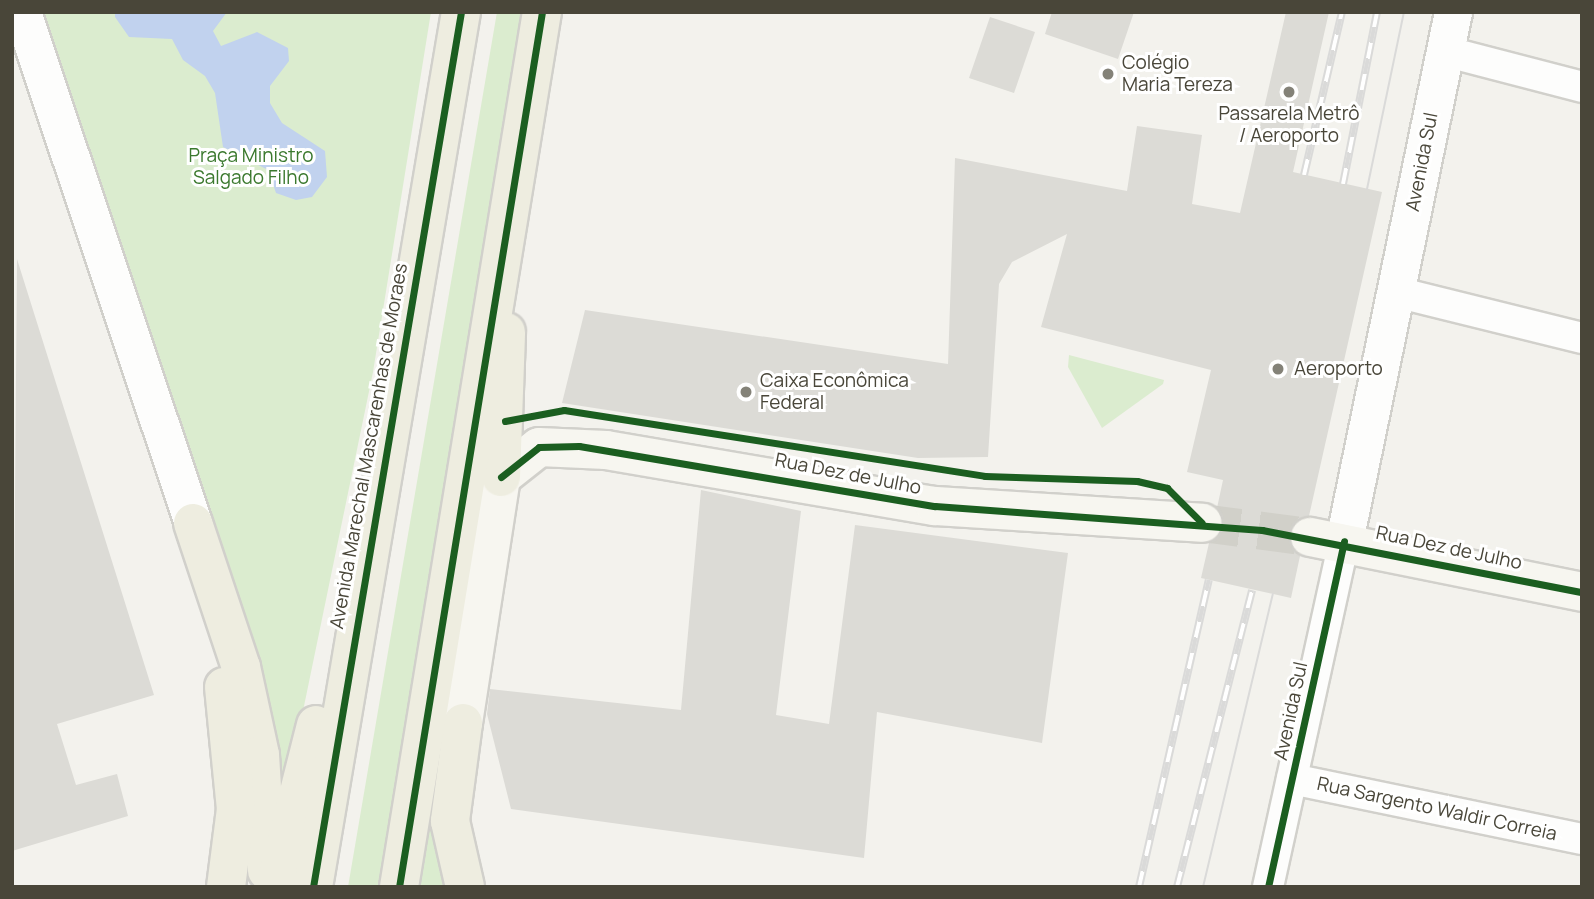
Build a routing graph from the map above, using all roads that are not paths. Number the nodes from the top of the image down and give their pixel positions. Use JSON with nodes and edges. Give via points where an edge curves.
{"nodes":[{"id":1,"x":22,"y":12,"type":"edge"},
{"id":2,"x":461,"y":12,"type":"edge"},
{"id":3,"x":542,"y":12,"type":"edge"},
{"id":4,"x":1453,"y":12,"type":"edge"},
{"id":5,"x":1444,"y":51,"type":"junction"},
{"id":6,"x":1582,"y":87,"type":"edge"},
{"id":7,"x":505,"y":233,"type":"junction"},
{"id":8,"x":1396,"y":292,"type":"junction"},
{"id":9,"x":1582,"y":338,"type":"edge"},
{"id":10,"x":501,"y":477,"type":"junction"},
{"id":11,"x":375,"y":488,"type":"junction"},
{"id":12,"x":193,"y":523,"type":"junction"},
{"id":13,"x":1202,"y":523,"type":"tunnel mouth"},
{"id":14,"x":1327,"y":539,"type":"junction"},
{"id":15,"x":1582,"y":592,"type":"edge"},
{"id":16,"x":463,"y":723,"type":"junction"},
{"id":17,"x":1292,"y":779,"type":"junction"},
{"id":18,"x":1582,"y":839,"type":"edge"},
{"id":19,"x":226,"y":887,"type":"edge"},
{"id":20,"x":268,"y":887,"type":"edge"},
{"id":21,"x":275,"y":887,"type":"edge"},
{"id":22,"x":313,"y":887,"type":"edge"},
{"id":23,"x":399,"y":887,"type":"edge"},
{"id":24,"x":465,"y":887,"type":"edge"},
{"id":25,"x":487,"y":887,"type":"edge"},
{"id":26,"x":1268,"y":887,"type":"edge"}],
"edges":[{"from":1,"to":12,"type":"street"},
{"from":2,"to":11,"type":"highway","name":"Avenida Marechal Mascarenhas de Moraes"},
{"from":3,"to":7,"type":"highway"},
{"from":4,"to":5,"type":"street","name":"Avenida Sul"},
{"from":5,"to":6,"type":"street"},
{"from":5,"to":8,"type":"street","name":"Avenida Sul"},
{"from":7,"to":10,"type":"highway"},
{"from":7,"to":23,"type":"highway"},
{"from":8,"to":9,"type":"street"},
{"from":8,"to":14,"type":"street","name":"Avenida Sul"},
{"from":10,"to":13,"type":"main road","name":"Rua Dez de Julho","via":[[539,447],[560,445],[935,506]]},
{"from":10,"to":16,"type":"main road"},
{"from":11,"to":21,"type":"highway"},
{"from":11,"to":22,"type":"highway","name":"Avenida Marechal Mascarenhas de Moraes"},
{"from":12,"to":19,"type":"highway","via":[[226,697],[236,810]]},
{"from":12,"to":20,"type":"highway","via":[[225,610],[260,755]]},
{"from":14,"to":15,"type":"main road","name":"Rua Dez de Julho"},
{"from":14,"to":17,"type":"street","name":"Avenida Sul"},
{"from":16,"to":24,"type":"highway","via":[[450,821]]},
{"from":16,"to":25,"type":"highway"},
{"from":17,"to":18,"type":"street","name":"Rua Sargento Waldir Correia"},
{"from":17,"to":26,"type":"street","name":"Avenida Sul"}]}
